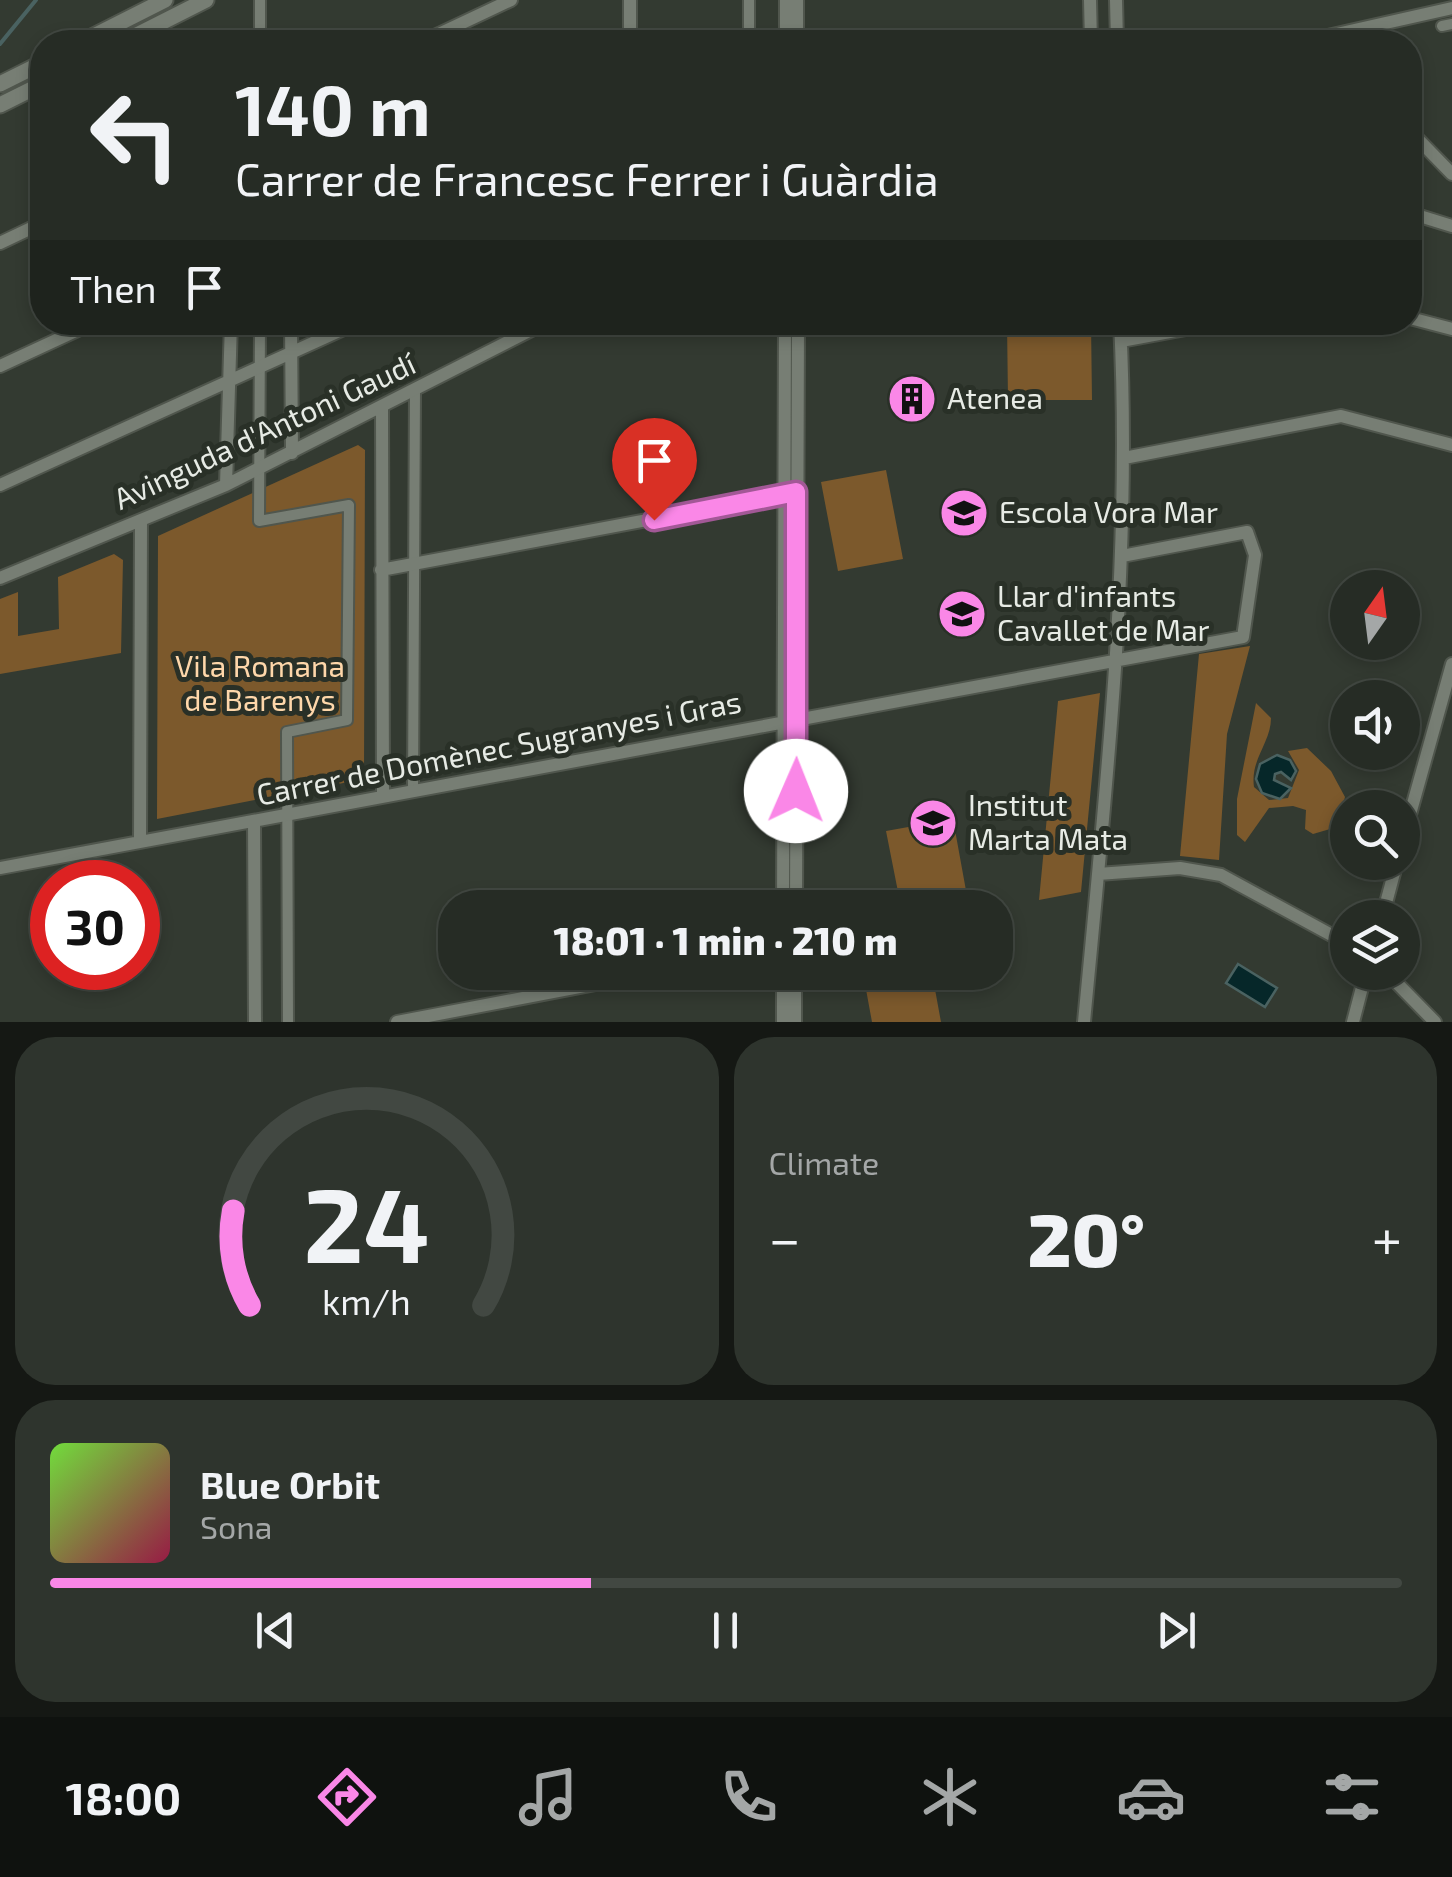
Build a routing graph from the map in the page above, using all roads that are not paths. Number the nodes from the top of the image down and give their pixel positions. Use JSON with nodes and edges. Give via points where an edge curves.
{"nodes":[{"id":1,"x":166,"y":0,"type":"edge"},
{"id":2,"x":206,"y":0,"type":"edge"},
{"id":3,"x":260,"y":0,"type":"edge"},
{"id":4,"x":511,"y":0,"type":"edge"},
{"id":5,"x":630,"y":0,"type":"edge"},
{"id":6,"x":750,"y":0,"type":"edge"},
{"id":7,"x":786,"y":0,"type":"edge"},
{"id":8,"x":798,"y":0,"type":"edge"},
{"id":9,"x":1090,"y":0,"type":"edge"},
{"id":10,"x":1116,"y":0,"type":"edge"},
{"id":11,"x":1406,"y":0,"type":"edge"},
{"id":12,"x":1452,"y":8,"type":"edge"},
{"id":13,"x":1409,"y":17,"type":"junction"},
{"id":14,"x":106,"y":30,"type":"edge"},
{"id":15,"x":147,"y":30,"type":"edge"},
{"id":16,"x":260,"y":30,"type":"edge"},
{"id":17,"x":447,"y":30,"type":"edge"},
{"id":18,"x":630,"y":30,"type":"edge"},
{"id":19,"x":750,"y":30,"type":"edge"},
{"id":20,"x":786,"y":30,"type":"edge"},
{"id":21,"x":798,"y":30,"type":"edge"},
{"id":22,"x":1091,"y":30,"type":"edge"},
{"id":23,"x":1117,"y":30,"type":"edge"},
{"id":24,"x":1353,"y":30,"type":"edge"},
{"id":25,"x":30,"y":69,"type":"edge"},
{"id":26,"x":0,"y":84,"type":"edge"},
{"id":27,"x":30,"y":90,"type":"edge"},
{"id":28,"x":0,"y":105,"type":"edge"},
{"id":29,"x":1422,"y":143,"type":"edge"},
{"id":30,"x":1452,"y":174,"type":"edge"},
{"id":31,"x":1422,"y":217,"type":"edge"},
{"id":32,"x":1452,"y":226,"type":"edge"},
{"id":33,"x":30,"y":229,"type":"edge"},
{"id":34,"x":0,"y":244,"type":"edge"},
{"id":35,"x":1422,"y":321,"type":"edge"},
{"id":36,"x":1452,"y":329,"type":"edge"},
{"id":37,"x":67,"y":335,"type":"edge"},
{"id":38,"x":231,"y":335,"type":"edge"},
{"id":39,"x":260,"y":335,"type":"edge"},
{"id":40,"x":291,"y":335,"type":"edge"},
{"id":41,"x":303,"y":335,"type":"edge"},
{"id":42,"x":332,"y":335,"type":"edge"},
{"id":43,"x":522,"y":335,"type":"edge"},
{"id":44,"x":785,"y":335,"type":"edge"},
{"id":45,"x":797,"y":335,"type":"edge"},
{"id":46,"x":1121,"y":335,"type":"edge"},
{"id":47,"x":1154,"y":335,"type":"edge"},
{"id":48,"x":1121,"y":341,"type":"junction"},
{"id":49,"x":314,"y":344,"type":"junction"},
{"id":50,"x":292,"y":355,"type":"junction"},
{"id":51,"x":0,"y":366,"type":"edge"},
{"id":52,"x":260,"y":370,"type":"junction"},
{"id":53,"x":230,"y":384,"type":"junction"},
{"id":54,"x":414,"y":390,"type":"junction"},
{"id":55,"x":212,"y":392,"type":"junction"},
{"id":56,"x":229,"y":406,"type":"junction"},
{"id":57,"x":382,"y":407,"type":"junction"},
{"id":58,"x":1452,"y":445,"type":"edge"},
{"id":59,"x":292,"y":453,"type":"junction"},
{"id":60,"x":1124,"y":458,"type":"junction"},
{"id":61,"x":259,"y":469,"type":"junction"},
{"id":62,"x":0,"y":485,"type":"edge"},
{"id":63,"x":226,"y":485,"type":"junction"},
{"id":64,"x":791,"y":493,"type":"junction"},
{"id":65,"x":141,"y":520,"type":"junction"},
{"id":66,"x":1122,"y":556,"type":"junction"},
{"id":67,"x":413,"y":564,"type":"junction"},
{"id":68,"x":381,"y":570,"type":"junction"},
{"id":69,"x":0,"y":578,"type":"edge"},
{"id":70,"x":1258,"y":631,"type":"dead end"},
{"id":71,"x":1243,"y":637,"type":"junction"},
{"id":72,"x":1118,"y":659,"type":"junction"},
{"id":73,"x":1452,"y":664,"type":"edge"},
{"id":74,"x":791,"y":719,"type":"junction"},
{"id":75,"x":413,"y":790,"type":"junction"},
{"id":76,"x":1417,"y":790,"type":"edge"},
{"id":77,"x":383,"y":796,"type":"junction"},
{"id":78,"x":287,"y":815,"type":"junction"},
{"id":79,"x":254,"y":822,"type":"junction"},
{"id":80,"x":140,"y":842,"type":"junction"},
{"id":81,"x":0,"y":868,"type":"edge"},
{"id":82,"x":1098,"y":874,"type":"junction"},
{"id":83,"x":784,"y":890,"type":"edge"},
{"id":84,"x":796,"y":890,"type":"edge"},
{"id":85,"x":1330,"y":934,"type":"edge"},
{"id":86,"x":565,"y":990,"type":"edge"},
{"id":87,"x":783,"y":990,"type":"edge"},
{"id":88,"x":795,"y":990,"type":"edge"},
{"id":89,"x":1361,"y":990,"type":"edge"},
{"id":90,"x":1404,"y":990,"type":"edge"},
{"id":91,"x":406,"y":1021,"type":"edge"},
{"id":92,"x":255,"y":1022,"type":"edge"},
{"id":93,"x":288,"y":1022,"type":"edge"},
{"id":94,"x":783,"y":1022,"type":"edge"},
{"id":95,"x":795,"y":1022,"type":"edge"},
{"id":96,"x":1084,"y":1022,"type":"edge"},
{"id":97,"x":1352,"y":1022,"type":"edge"},
{"id":98,"x":1435,"y":1022,"type":"edge"}],
"edges":[{"from":1,"to":14,"type":"street"},
{"from":2,"to":15,"type":"street"},
{"from":3,"to":16,"type":"street"},
{"from":4,"to":17,"type":"street"},
{"from":5,"to":18,"type":"street"},
{"from":6,"to":19,"type":"street"},
{"from":7,"to":20,"type":"street"},
{"from":8,"to":21,"type":"street"},
{"from":9,"to":22,"type":"street"},
{"from":10,"to":23,"type":"street"},
{"from":11,"to":13,"type":"street"},
{"from":12,"to":13,"type":"street"},
{"from":13,"to":24,"type":"street"},
{"from":25,"to":26,"type":"street"},
{"from":27,"to":28,"type":"street"},
{"from":29,"to":30,"type":"street"},
{"from":31,"to":32,"type":"street"},
{"from":33,"to":34,"type":"street"},
{"from":35,"to":36,"type":"street"},
{"from":37,"to":51,"type":"street"},
{"from":38,"to":53,"type":"street"},
{"from":39,"to":52,"type":"street"},
{"from":40,"to":50,"type":"street"},
{"from":41,"to":49,"type":"street"},
{"from":42,"to":49,"type":"street"},
{"from":43,"to":54,"type":"street","name":"Avinguda d'Antoni Gaudí"},
{"from":44,"to":64,"type":"street"},
{"from":45,"to":64,"type":"street"},
{"from":46,"to":48,"type":"street"},
{"from":47,"to":48,"type":"street"},
{"from":48,"to":60,"type":"street"},
{"from":49,"to":50,"type":"street"},
{"from":50,"to":52,"type":"street"},
{"from":50,"to":59,"type":"street"},
{"from":52,"to":53,"type":"street"},
{"from":52,"to":61,"type":"street"},
{"from":53,"to":55,"type":"street"},
{"from":53,"to":56,"type":"street"},
{"from":54,"to":57,"type":"street","name":"Avinguda d'Antoni Gaudí"},
{"from":54,"to":67,"type":"street"},
{"from":55,"to":56,"type":"street"},
{"from":55,"to":62,"type":"street"},
{"from":56,"to":63,"type":"street"},
{"from":57,"to":59,"type":"street","name":"Avinguda d'Antoni Gaudí"},
{"from":57,"to":68,"type":"street"},
{"from":58,"to":60,"type":"street","via":[[1342,416]]},
{"from":59,"to":61,"type":"street","name":"Avinguda d'Antoni Gaudí"},
{"from":60,"to":66,"type":"street"},
{"from":61,"to":63,"type":"street","name":"Avinguda d'Antoni Gaudí"},
{"from":61,"to":78,"type":"street","via":[[259,521],[348,506],[347,720],[287,732]]},
{"from":63,"to":65,"type":"street","name":"Avinguda d'Antoni Gaudí"},
{"from":64,"to":67,"type":"street"},
{"from":64,"to":74,"type":"street"},
{"from":65,"to":69,"type":"street","name":"Avinguda d'Antoni Gaudí"},
{"from":65,"to":80,"type":"street"},
{"from":66,"to":71,"type":"street","via":[[1248,532],[1255,555]]},
{"from":66,"to":72,"type":"street"},
{"from":67,"to":68,"type":"street"},
{"from":67,"to":75,"type":"street"},
{"from":68,"to":77,"type":"street"},
{"from":70,"to":71,"type":"street","name":"Carrer de Domènec Sugranyes i Gras"},
{"from":71,"to":72,"type":"street","name":"Carrer de Domènec Sugranyes i Gras"},
{"from":72,"to":74,"type":"street","name":"Carrer de Domènec Sugranyes i Gras"},
{"from":72,"to":82,"type":"street"},
{"from":73,"to":76,"type":"street"},
{"from":74,"to":75,"type":"street","name":"Carrer de Domènec Sugranyes i Gras"},
{"from":74,"to":83,"type":"street"},
{"from":74,"to":84,"type":"street"},
{"from":75,"to":77,"type":"street","name":"Carrer de Domènec Sugranyes i Gras"},
{"from":77,"to":78,"type":"street","name":"Carrer de Domènec Sugranyes i Gras"},
{"from":78,"to":79,"type":"street","name":"Carrer de Domènec Sugranyes i Gras"},
{"from":78,"to":93,"type":"street"},
{"from":79,"to":80,"type":"street","name":"Carrer de Domènec Sugranyes i Gras"},
{"from":79,"to":92,"type":"street"},
{"from":80,"to":81,"type":"street","name":"Carrer de Domènec Sugranyes i Gras"},
{"from":82,"to":85,"type":"street","via":[[1180,868],[1221,875]]},
{"from":82,"to":96,"type":"street"},
{"from":86,"to":91,"type":"street"},
{"from":87,"to":94,"type":"street"},
{"from":88,"to":95,"type":"street"},
{"from":89,"to":97,"type":"street"},
{"from":90,"to":98,"type":"street"}]}
